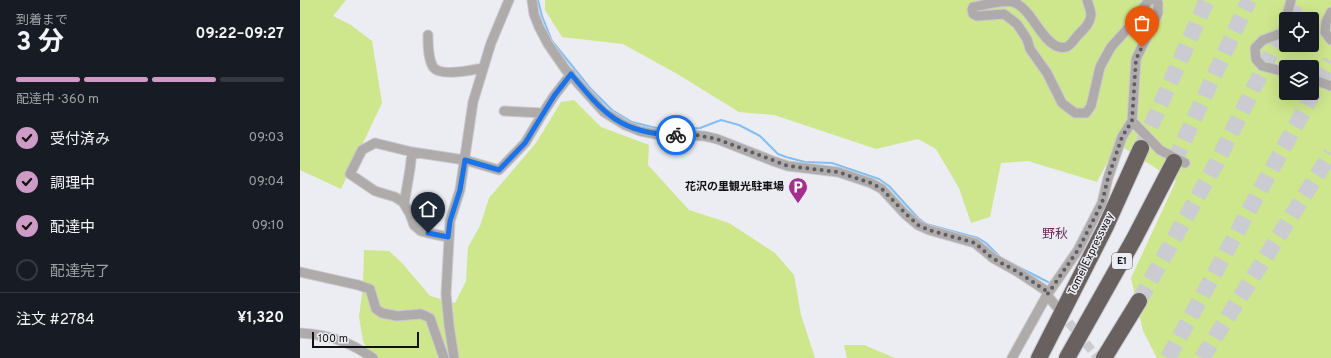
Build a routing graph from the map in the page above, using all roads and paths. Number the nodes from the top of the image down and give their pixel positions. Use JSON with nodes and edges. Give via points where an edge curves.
{"nodes":[{"id":1,"x":508,"y":0,"type":"edge"},
{"id":2,"x":532,"y":0,"type":"edge"},
{"id":3,"x":1087,"y":0,"type":"edge"},
{"id":4,"x":1151,"y":0,"type":"edge"},
{"id":5,"x":1156,"y":0,"type":"edge"},
{"id":6,"x":1291,"y":0,"type":"edge"},
{"id":7,"x":1288,"y":12,"type":"edge"},
{"id":8,"x":1331,"y":12,"type":"edge"},
{"id":9,"x":1279,"y":34,"type":"edge"},
{"id":10,"x":428,"y":35,"type":"dead end"},
{"id":11,"x":1331,"y":40,"type":"edge"},
{"id":12,"x":483,"y":68,"type":"junction"},
{"id":13,"x":1279,"y":70,"type":"edge"},
{"id":14,"x":571,"y":74,"type":"junction"},
{"id":15,"x":1319,"y":81,"type":"edge"},
{"id":16,"x":1331,"y":86,"type":"edge"},
{"id":17,"x":504,"y":111,"type":"dead end"},
{"id":18,"x":543,"y":113,"type":"junction"},
{"id":19,"x":1132,"y":121,"type":"junction"},
{"id":20,"x":1141,"y":148,"type":"tunnel mouth"},
{"id":21,"x":412,"y":152,"type":"junction"},
{"id":22,"x":465,"y":160,"type":"junction"},
{"id":23,"x":1179,"y":162,"type":"joint"},
{"id":24,"x":404,"y":204,"type":"junction"},
{"id":25,"x":448,"y":237,"type":"junction"},
{"id":26,"x":300,"y":272,"type":"edge"},
{"id":27,"x":1047,"y":295,"type":"junction"},
{"id":28,"x":1139,"y":301,"type":"tunnel mouth"},
{"id":29,"x":1056,"y":306,"type":"tunnel mouth"},
{"id":30,"x":300,"y":333,"type":"edge"},
{"id":31,"x":373,"y":358,"type":"edge"},
{"id":32,"x":444,"y":358,"type":"edge"},
{"id":33,"x":454,"y":358,"type":"edge"},
{"id":34,"x":1012,"y":358,"type":"edge"},
{"id":35,"x":1038,"y":358,"type":"edge"},
{"id":36,"x":1067,"y":358,"type":"edge"},
{"id":37,"x":1104,"y":358,"type":"edge"}],
"edges":[{"from":1,"to":12,"type":"street"},
{"from":2,"to":14,"type":"street","via":[[539,27],[548,44]]},
{"from":3,"to":4,"type":"street","via":[[1091,14],[1087,27],[1073,44],[1067,47],[1057,46],[1048,40],[1026,12],[1014,2],[983,5],[973,7],[972,10],[977,16],[1004,14],[1017,24],[1062,103],[1075,113],[1086,113],[1091,106],[1100,67],[1111,47]]},
{"from":5,"to":19,"type":"street","via":[[1158,13],[1136,59]]},
{"from":6,"to":7,"type":"street"},
{"from":8,"to":11,"type":"street","via":[[1325,32]]},
{"from":9,"to":13,"type":"street","via":[[1263,40],[1255,48],[1256,59],[1262,66]]},
{"from":10,"to":12,"type":"street","via":[[431,62],[438,71]]},
{"from":12,"to":22,"type":"street","via":[[473,102]]},
{"from":14,"to":18,"type":"street"},
{"from":14,"to":27,"type":"street","via":[[604,112],[625,126],[655,134],[696,135],[717,139],[788,166],[838,172],[871,183],[882,189],[918,225],[975,243],[992,258],[1045,290]]},
{"from":15,"to":16,"type":"street"},
{"from":17,"to":18,"type":"street"},
{"from":18,"to":22,"type":"street","via":[[525,143],[499,170]]},
{"from":19,"to":23,"type":"street","via":[[1160,150]]},
{"from":19,"to":27,"type":"street","via":[[1122,137],[1102,203],[1078,250]]},
{"from":20,"to":35,"type":"highway","name":"Tomei Expressway","via":[[1105,228]]},
{"from":21,"to":22,"type":"street"},
{"from":21,"to":24,"type":"street"},
{"from":21,"to":24,"type":"street","via":[[375,143],[362,150],[350,174],[375,191],[395,197]]},
{"from":22,"to":25,"type":"street"},
{"from":23,"to":36,"type":"highway","number":"E1"},
{"from":24,"to":25,"type":"street","via":[[414,225],[421,231]]},
{"from":25,"to":33,"type":"street","via":[[446,294]]},
{"from":26,"to":32,"type":"street","via":[[370,289],[376,309],[382,313],[397,316],[421,314],[430,318]]},
{"from":27,"to":29,"type":"street"},
{"from":27,"to":34,"type":"street"},
{"from":28,"to":37,"type":"highway"},
{"from":30,"to":31,"type":"street","via":[[341,340]]}]}
